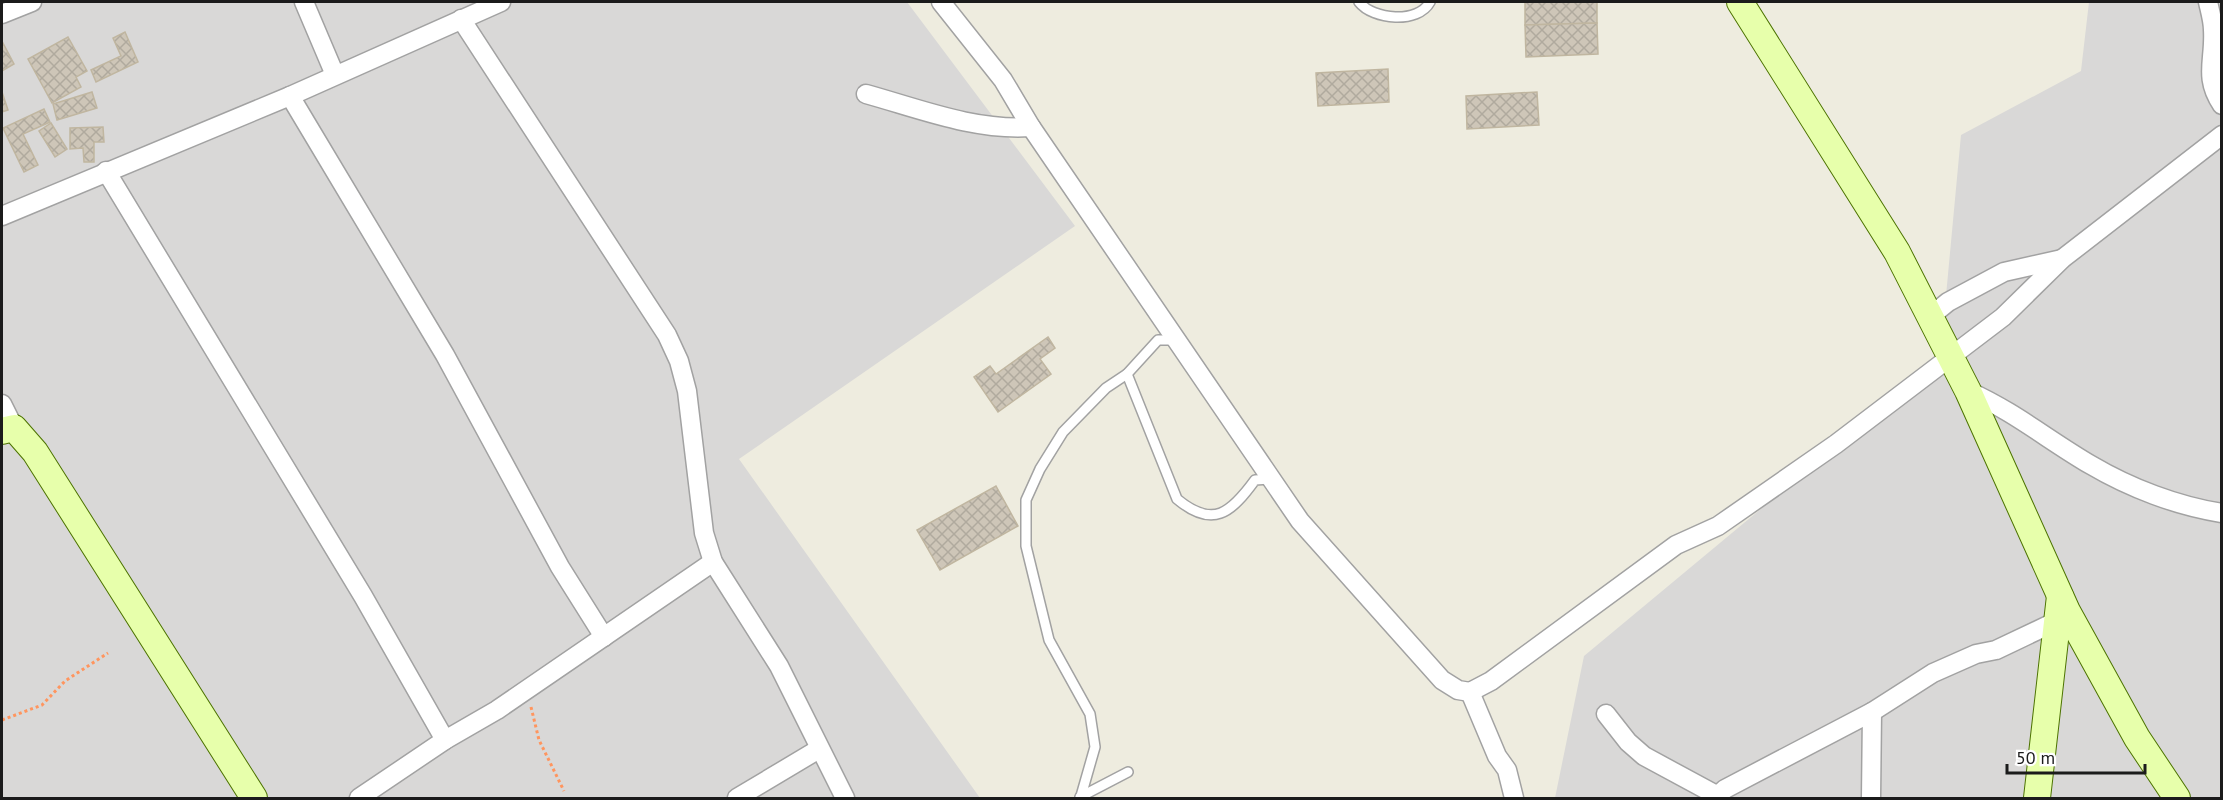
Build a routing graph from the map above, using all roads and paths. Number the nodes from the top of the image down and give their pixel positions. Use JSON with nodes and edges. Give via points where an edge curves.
{"nodes":[{"id":1,"x":32,"y":2,"type":"edge"},
{"id":2,"x":304,"y":2,"type":"edge"},
{"id":3,"x":501,"y":2,"type":"edge"},
{"id":4,"x":941,"y":2,"type":"edge"},
{"id":5,"x":1359,"y":2,"type":"edge"},
{"id":6,"x":1431,"y":2,"type":"edge"},
{"id":7,"x":1740,"y":2,"type":"edge"},
{"id":8,"x":2208,"y":2,"type":"edge"},
{"id":9,"x":2,"y":14,"type":"edge"},
{"id":10,"x":461,"y":19,"type":"junction"},
{"id":11,"x":335,"y":75,"type":"junction"},
{"id":12,"x":866,"y":94,"type":"dead end"},
{"id":13,"x":290,"y":96,"type":"junction"},
{"id":14,"x":2222,"y":105,"type":"edge"},
{"id":15,"x":1031,"y":127,"type":"junction"},
{"id":16,"x":2221,"y":135,"type":"edge"},
{"id":17,"x":106,"y":171,"type":"junction"},
{"id":18,"x":2,"y":216,"type":"edge"},
{"id":19,"x":2062,"y":259,"type":"junction"},
{"id":20,"x":1932,"y":315,"type":"junction"},
{"id":21,"x":1176,"y":340,"type":"junction"},
{"id":22,"x":1951,"y":358,"type":"junction"},
{"id":23,"x":1127,"y":374,"type":"junction"},
{"id":24,"x":1968,"y":391,"type":"junction"},
{"id":25,"x":2,"y":404,"type":"edge"},
{"id":26,"x":8,"y":430,"type":"edge"},
{"id":27,"x":1270,"y":479,"type":"junction"},
{"id":28,"x":2222,"y":513,"type":"edge"},
{"id":29,"x":713,"y":562,"type":"junction"},
{"id":30,"x":2060,"y":595,"type":"junction"},
{"id":31,"x":2057,"y":621,"type":"junction"},
{"id":32,"x":603,"y":637,"type":"junction"},
{"id":33,"x":108,"y":654,"type":"dead end"},
{"id":34,"x":529,"y":687,"type":"junction"},
{"id":35,"x":1470,"y":692,"type":"junction"},
{"id":36,"x":1872,"y":712,"type":"junction"},
{"id":37,"x":1606,"y":714,"type":"dead end"},
{"id":38,"x":2,"y":720,"type":"edge"},
{"id":39,"x":446,"y":740,"type":"junction"},
{"id":40,"x":819,"y":749,"type":"junction"},
{"id":41,"x":1128,"y":772,"type":"dead end"},
{"id":42,"x":564,"y":791,"type":"dead end"},
{"id":43,"x":1079,"y":797,"type":"edge"},
{"id":44,"x":1716,"y":797,"type":"edge"},
{"id":45,"x":254,"y":798,"type":"edge"},
{"id":46,"x":359,"y":798,"type":"edge"},
{"id":47,"x":737,"y":798,"type":"edge"},
{"id":48,"x":845,"y":798,"type":"edge"},
{"id":49,"x":1514,"y":798,"type":"edge"},
{"id":50,"x":1871,"y":798,"type":"edge"},
{"id":51,"x":2037,"y":798,"type":"edge"},
{"id":52,"x":2177,"y":798,"type":"edge"}],
"edges":[{"from":1,"to":9,"type":"street"},
{"from":2,"to":11,"type":"street"},
{"from":3,"to":10,"type":"street"},
{"from":4,"to":15,"type":"street","via":[[1003,80]]},
{"from":5,"to":6,"type":"lane","via":[[1389,17],[1398,17],[1408,16]]},
{"from":7,"to":20,"type":"street","via":[[1859,188]]},
{"from":8,"to":14,"type":"street","via":[[2213,29],[2210,78],[2212,91]]},
{"from":10,"to":11,"type":"street"},
{"from":10,"to":29,"type":"street","via":[[667,335],[687,391],[704,533]]},
{"from":11,"to":13,"type":"street"},
{"from":12,"to":15,"type":"street","via":[[979,125]]},
{"from":13,"to":17,"type":"street"},
{"from":13,"to":32,"type":"street","via":[[445,355],[554,557]]},
{"from":14,"to":16,"type":"street"},
{"from":15,"to":21,"type":"street"},
{"from":16,"to":19,"type":"street"},
{"from":17,"to":18,"type":"street"},
{"from":17,"to":39,"type":"street"},
{"from":19,"to":20,"type":"street","via":[[2004,272]]},
{"from":19,"to":22,"type":"street","via":[[2010,311]]},
{"from":20,"to":22,"type":"street"},
{"from":21,"to":23,"type":"lane","via":[[1158,340]]},
{"from":21,"to":27,"type":"street"},
{"from":22,"to":24,"type":"street"},
{"from":22,"to":35,"type":"street","via":[[1718,526],[1676,545],[1491,681]]},
{"from":23,"to":27,"type":"lane","via":[[1177,499],[1192,511],[1207,516],[1224,512],[1237,505],[1255,480]]},
{"from":23,"to":43,"type":"lane","via":[[1106,388],[1063,432],[1026,500],[1026,546],[1049,640],[1090,714],[1095,747]]},
{"from":24,"to":28,"type":"street","via":[[2003,406],[2093,466],[2157,495]]},
{"from":24,"to":30,"type":"street"},
{"from":25,"to":26,"type":"street"},
{"from":26,"to":45,"type":"street","via":[[35,452]]},
{"from":27,"to":35,"type":"street","via":[[1300,521],[1421,657],[1450,686]]},
{"from":29,"to":32,"type":"street"},
{"from":29,"to":40,"type":"street","via":[[779,666]]},
{"from":30,"to":31,"type":"street"},
{"from":30,"to":52,"type":"street","via":[[2137,738]]},
{"from":31,"to":36,"type":"street","via":[[1996,650],[1976,654],[1933,673]]},
{"from":31,"to":51,"type":"street"},
{"from":32,"to":34,"type":"street"},
{"from":33,"to":38,"type":"path","via":[[65,681],[42,705]]},
{"from":34,"to":39,"type":"street"},
{"from":34,"to":42,"type":"path","via":[[540,740]]},
{"from":35,"to":49,"type":"street","via":[[1497,756],[1507,770]]},
{"from":36,"to":44,"type":"street"},
{"from":36,"to":50,"type":"street"},
{"from":37,"to":44,"type":"street","via":[[1644,756]]},
{"from":39,"to":46,"type":"street"},
{"from":40,"to":47,"type":"street"},
{"from":40,"to":48,"type":"street"},
{"from":41,"to":43,"type":"lane"}]}
